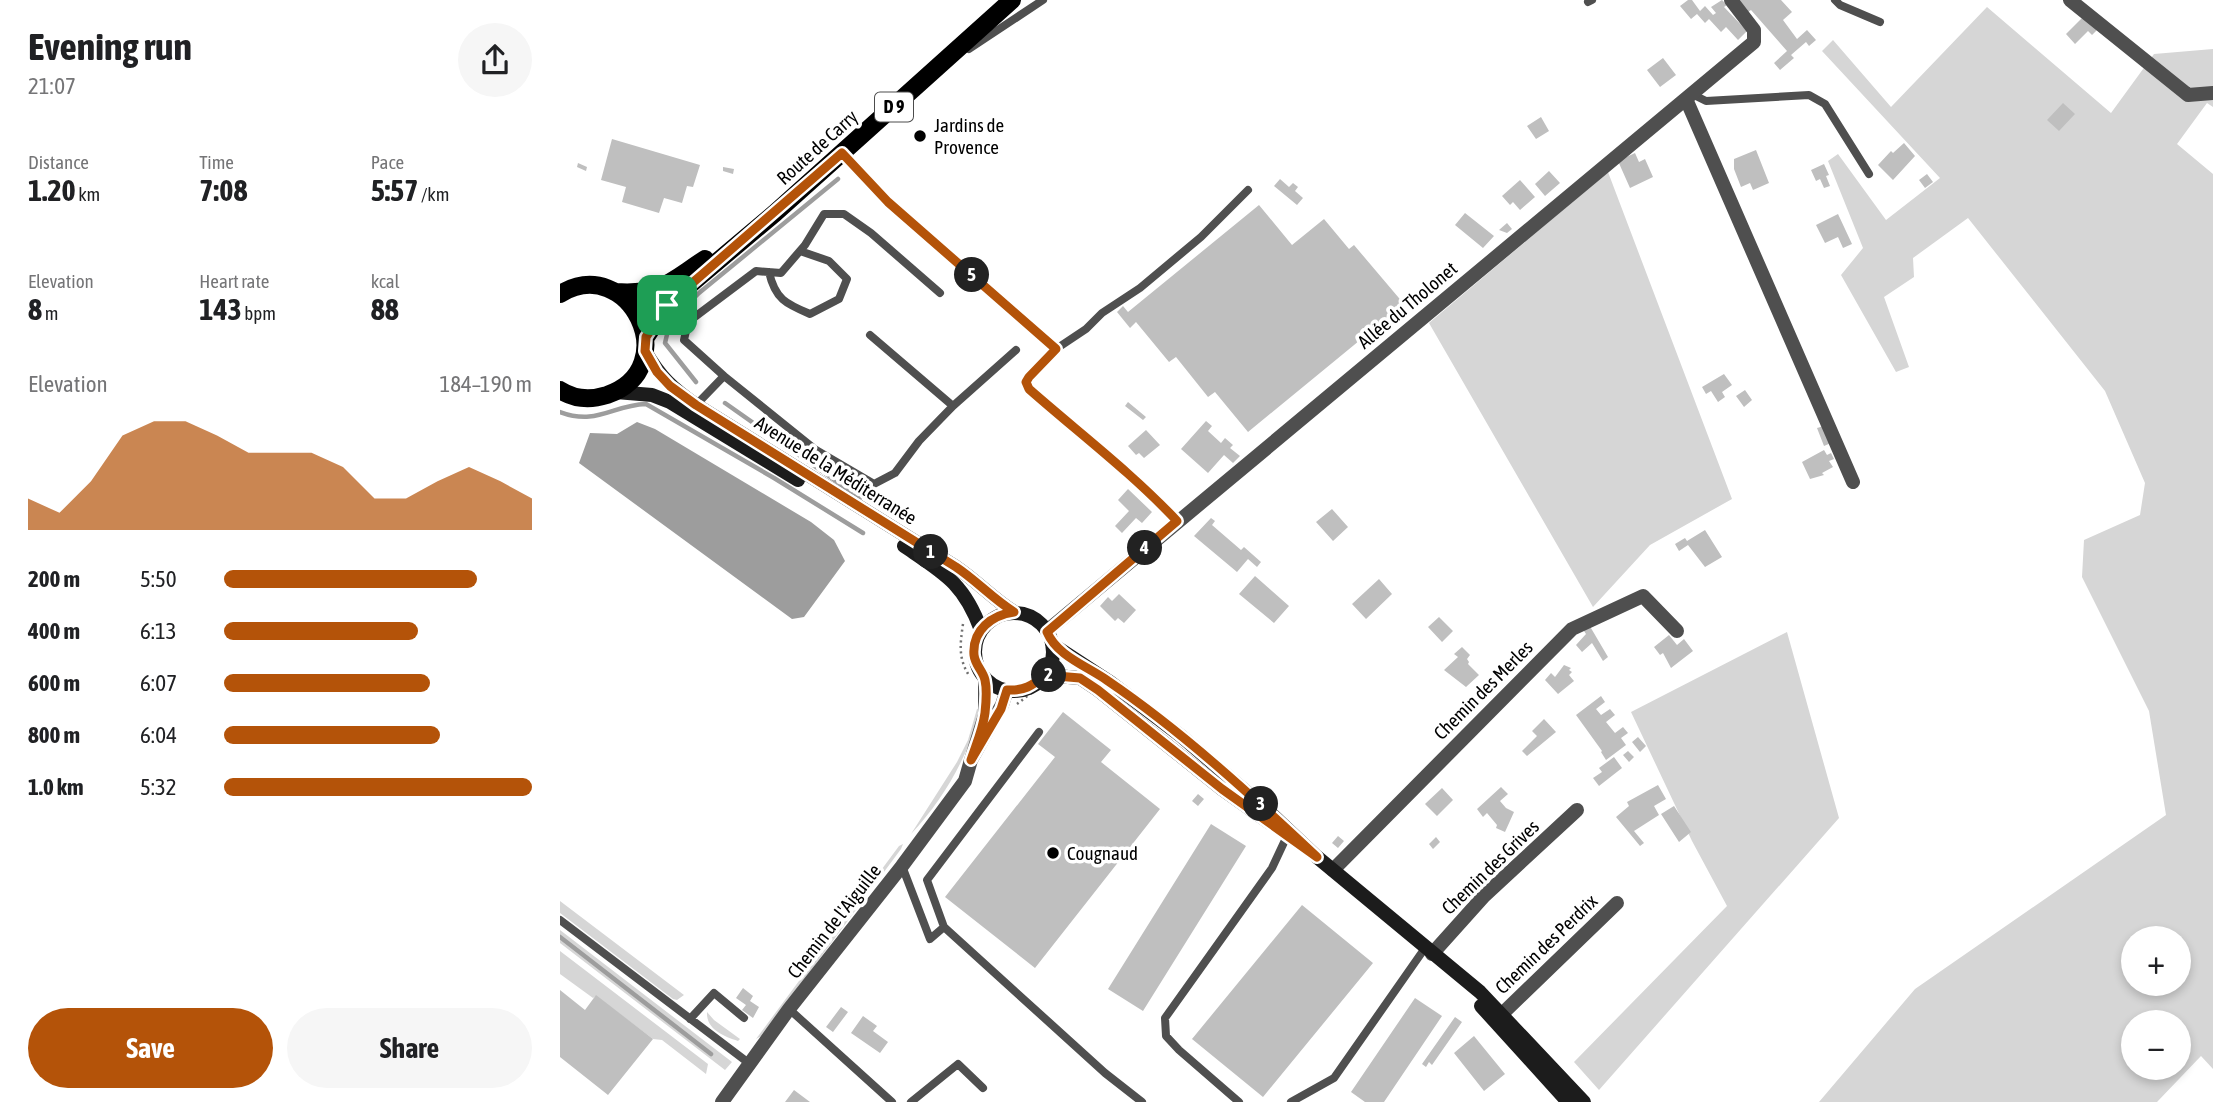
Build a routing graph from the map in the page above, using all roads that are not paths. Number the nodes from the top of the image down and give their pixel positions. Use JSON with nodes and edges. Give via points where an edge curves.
{"nodes":[{"id":1,"x":1012,"y":0,"type":"edge"},
{"id":2,"x":1043,"y":0,"type":"edge"},
{"id":3,"x":1731,"y":0,"type":"edge"},
{"id":4,"x":1835,"y":0,"type":"edge"},
{"id":5,"x":2070,"y":0,"type":"edge"},
{"id":6,"x":1880,"y":22,"type":"dead end"},
{"id":7,"x":931,"y":73,"type":"junction"},
{"id":8,"x":2213,"y":93,"type":"edge"},
{"id":9,"x":1689,"y":96,"type":"junction"},
{"id":10,"x":842,"y":153,"type":"junction"},
{"id":11,"x":1869,"y":174,"type":"dead end"},
{"id":12,"x":1248,"y":190,"type":"dead end"},
{"id":13,"x":775,"y":213,"type":"junction"},
{"id":14,"x":800,"y":251,"type":"junction"},
{"id":15,"x":769,"y":272,"type":"junction"},
{"id":16,"x":615,"y":292,"type":"junction"},
{"id":17,"x":560,"y":293,"type":"edge"},
{"id":18,"x":940,"y":293,"type":"dead end"},
{"id":19,"x":870,"y":335,"type":"dead end"},
{"id":20,"x":645,"y":344,"type":"junction"},
{"id":21,"x":1056,"y":349,"type":"junction"},
{"id":22,"x":1016,"y":350,"type":"dead end"},
{"id":23,"x":724,"y":376,"type":"junction"},
{"id":24,"x":560,"y":390,"type":"edge"},
{"id":25,"x":616,"y":392,"type":"junction"},
{"id":26,"x":696,"y":405,"type":"junction"},
{"id":27,"x":953,"y":406,"type":"junction"},
{"id":28,"x":1853,"y":482,"type":"dead end"},
{"id":29,"x":1177,"y":521,"type":"junction"},
{"id":30,"x":1014,"y":612,"type":"junction"},
{"id":31,"x":981,"y":630,"type":"junction"},
{"id":32,"x":1677,"y":631,"type":"dead end"},
{"id":33,"x":1050,"y":638,"type":"junction"},
{"id":34,"x":1045,"y":675,"type":"junction"},
{"id":35,"x":979,"y":680,"type":"junction"},
{"id":36,"x":1007,"y":690,"type":"junction"},
{"id":37,"x":1039,"y":732,"type":"dead end"},
{"id":38,"x":971,"y":760,"type":"junction"},
{"id":39,"x":1577,"y":810,"type":"dead end"},
{"id":40,"x":1287,"y":836,"type":"junction"},
{"id":41,"x":1317,"y":857,"type":"junction"},
{"id":42,"x":902,"y":866,"type":"junction"},
{"id":43,"x":1333,"y":870,"type":"junction"},
{"id":44,"x":1617,"y":903,"type":"dead end"},
{"id":45,"x":560,"y":920,"type":"edge"},
{"id":46,"x":944,"y":927,"type":"junction"},
{"id":47,"x":1428,"y":951,"type":"junction"},
{"id":48,"x":789,"y":1009,"type":"junction"},
{"id":49,"x":1502,"y":1014,"type":"junction"},
{"id":50,"x":744,"y":1018,"type":"dead end"},
{"id":51,"x":690,"y":1019,"type":"junction"},
{"id":52,"x":750,"y":1064,"type":"junction"},
{"id":53,"x":983,"y":1088,"type":"dead end"},
{"id":54,"x":1138,"y":1101,"type":"edge"},
{"id":55,"x":722,"y":1102,"type":"edge"},
{"id":56,"x":892,"y":1102,"type":"edge"},
{"id":57,"x":911,"y":1102,"type":"edge"},
{"id":58,"x":1239,"y":1102,"type":"edge"},
{"id":59,"x":1291,"y":1102,"type":"edge"},
{"id":60,"x":1568,"y":1102,"type":"edge"},
{"id":61,"x":1584,"y":1102,"type":"edge"}],
"edges":[{"from":1,"to":7,"type":"main road","name":"Route de Carry","number":"D 9"},
{"from":2,"to":7,"type":"lane"},
{"from":3,"to":9,"type":"street","name":"Allée du Tholonet","via":[[1754,30],[1754,42]]},
{"from":4,"to":6,"type":"lane"},
{"from":5,"to":8,"type":"street","via":[[2188,95]]},
{"from":7,"to":10,"type":"main road","name":"Route de Carry","number":"D 9"},
{"from":9,"to":11,"type":"lane","via":[[1706,102],[1809,95],[1825,104]]},
{"from":9,"to":28,"type":"street"},
{"from":9,"to":29,"type":"street","name":"Allée du Tholonet"},
{"from":10,"to":13,"type":"main road","name":"Route de Carry","number":"D 9"},
{"from":10,"to":21,"type":"lane","via":[[888,202]]},
{"from":12,"to":21,"type":"lane","via":[[1140,288]]},
{"from":13,"to":16,"type":"main road","name":"Route de Carry","number":"D 9","via":[[659,289]]},
{"from":13,"to":20,"type":"main road","name":"Route de Carry","number":"D 9","via":[[667,305]]},
{"from":14,"to":15,"type":"lane","via":[[781,273]]},
{"from":14,"to":15,"type":"lane","via":[[830,261],[847,279],[839,299],[810,314],[786,304],[772,287]]},
{"from":14,"to":18,"type":"lane","via":[[824,214],[844,214]]},
{"from":15,"to":23,"type":"lane","via":[[756,271],[688,322],[684,340]]},
{"from":16,"to":17,"type":"main road","name":"Route de Carry","via":[[583,285]]},
{"from":16,"to":20,"type":"main road","via":[[641,319]]},
{"from":19,"to":27,"type":"lane"},
{"from":20,"to":25,"type":"main road","name":"Route de Carry","via":[[635,375]]},
{"from":20,"to":26,"type":"main road","name":"Avenue de la Méditerranée","via":[[657,372]]},
{"from":21,"to":29,"type":"lane","via":[[1029,377],[1029,389],[1142,484]]},
{"from":22,"to":27,"type":"lane"},
{"from":23,"to":26,"type":"lane"},
{"from":23,"to":27,"type":"lane","via":[[816,450],[874,484],[895,474],[919,440]]},
{"from":24,"to":25,"type":"main road","via":[[582,398]]},
{"from":25,"to":31,"type":"main road","name":"Avenue de la Méditerranée","via":[[652,395],[670,402],[904,546],[959,587]]},
{"from":26,"to":30,"type":"main road","name":"Avenue de la Méditerranée","via":[[965,574]]},
{"from":29,"to":33,"type":"street","name":"Allée du Tholonet"},
{"from":30,"to":31,"type":"main road","via":[[1001,614]]},
{"from":30,"to":33,"type":"main road","via":[[1039,622]]},
{"from":31,"to":35,"type":"main road","via":[[974,655]]},
{"from":32,"to":43,"type":"street","name":"Chemin des Merles","via":[[1643,596],[1572,629]]},
{"from":33,"to":34,"type":"main road","via":[[1053,657]]},
{"from":33,"to":41,"type":"main road","via":[[1181,736]]},
{"from":34,"to":36,"type":"main road","via":[[1032,687]]},
{"from":34,"to":40,"type":"main road","via":[[1080,678]]},
{"from":35,"to":36,"type":"main road"},
{"from":35,"to":38,"type":"street","name":"Chemin de l'Aiguille","via":[[985,715]]},
{"from":36,"to":38,"type":"street","name":"Chemin de l'Aiguille"},
{"from":37,"to":46,"type":"lane","via":[[927,880]]},
{"from":38,"to":42,"type":"street","name":"Chemin de l'Aiguille","via":[[965,781]]},
{"from":39,"to":47,"type":"street","name":"Chemin des Grives"},
{"from":40,"to":41,"type":"main road"},
{"from":40,"to":58,"type":"lane","via":[[1272,868],[1165,1018],[1166,1036]]},
{"from":41,"to":43,"type":"main road"},
{"from":42,"to":46,"type":"lane","via":[[930,939]]},
{"from":42,"to":48,"type":"street","name":"Chemin de l'Aiguille"},
{"from":43,"to":47,"type":"main road"},
{"from":44,"to":49,"type":"street","name":"Chemin des Perdrix"},
{"from":45,"to":51,"type":"lane"},
{"from":46,"to":54,"type":"lane"},
{"from":47,"to":49,"type":"main road"},
{"from":47,"to":59,"type":"lane","via":[[1334,1078]]},
{"from":47,"to":60,"type":"main road"},
{"from":48,"to":52,"type":"street","name":"Chemin de l'Aiguille"},
{"from":48,"to":56,"type":"lane"},
{"from":49,"to":61,"type":"main road"},
{"from":50,"to":51,"type":"lane","via":[[713,993]]},
{"from":51,"to":52,"type":"lane"},
{"from":52,"to":55,"type":"street","name":"Chemin de l'Aiguille"},
{"from":53,"to":57,"type":"lane","via":[[958,1064]]}]}
